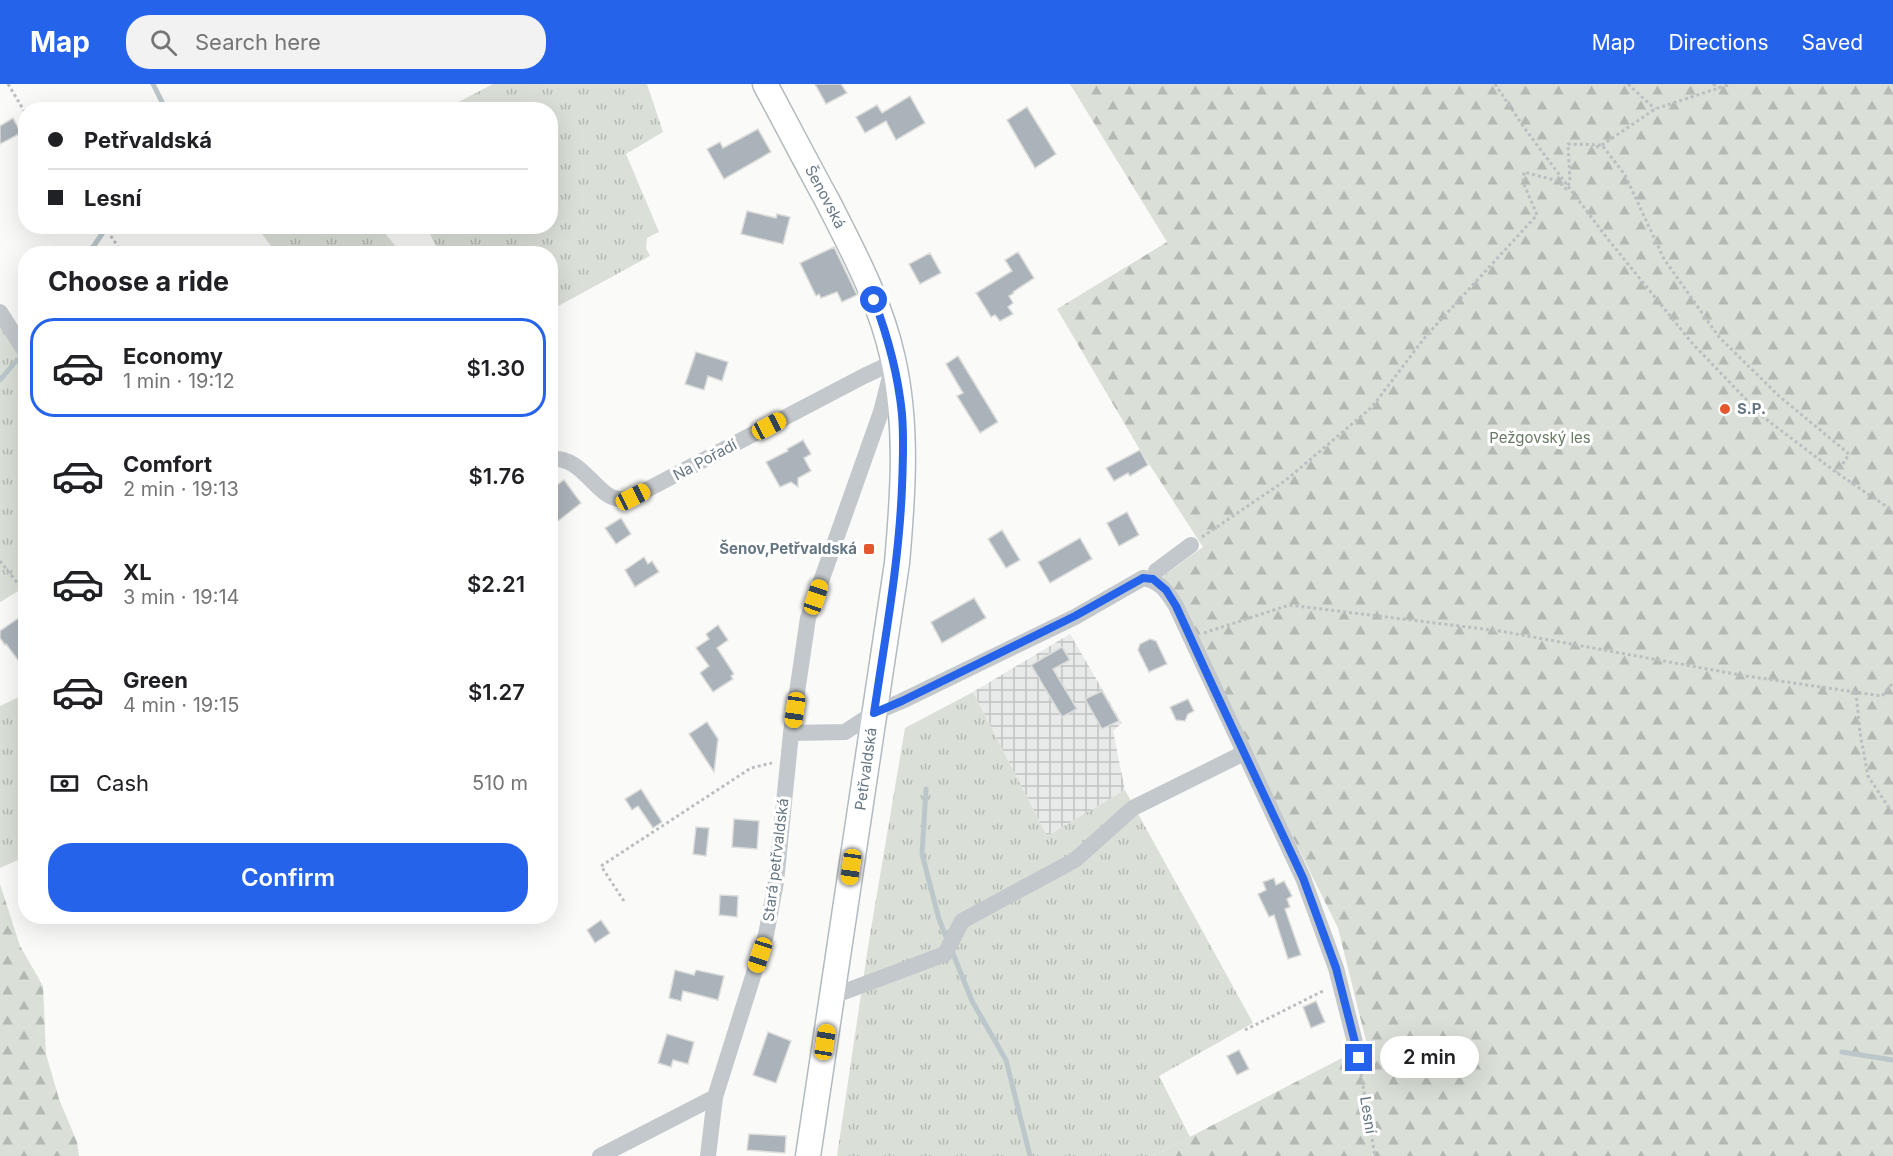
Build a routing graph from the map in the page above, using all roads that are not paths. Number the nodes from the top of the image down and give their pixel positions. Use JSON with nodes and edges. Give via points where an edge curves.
{"nodes":[{"id":1,"x":765,"y":84,"type":"edge"},
{"id":2,"x":878,"y":310,"type":"joint"},
{"id":3,"x":0,"y":312,"type":"edge"},
{"id":4,"x":18,"y":341,"type":"edge"},
{"id":5,"x":894,"y":362,"type":"junction"},
{"id":6,"x":558,"y":458,"type":"edge"},
{"id":7,"x":1191,"y":545,"type":"road end"},
{"id":8,"x":1153,"y":579,"type":"junction"},
{"id":9,"x":874,"y":713,"type":"junction"},
{"id":10,"x":791,"y":733,"type":"junction"},
{"id":11,"x":1244,"y":753,"type":"junction"},
{"id":12,"x":833,"y":996,"type":"junction"},
{"id":13,"x":1359,"y":1058,"type":"road end"},
{"id":14,"x":715,"y":1097,"type":"junction"},
{"id":15,"x":600,"y":1156,"type":"edge"},
{"id":16,"x":708,"y":1156,"type":"edge"},
{"id":17,"x":808,"y":1156,"type":"edge"}],
"edges":[{"from":1,"to":2,"type":"main road","name":"Šenovská","via":[[843,231]]},
{"from":2,"to":5,"type":"main road","name":"Petřvaldská"},
{"from":3,"to":4,"type":"street"},
{"from":5,"to":6,"type":"street","name":"Na Pořadí","via":[[633,497],[619,500],[578,467]]},
{"from":5,"to":9,"type":"main road","name":"Petřvaldská","via":[[903,425],[901,519]]},
{"from":5,"to":10,"type":"street","name":"Stará petřvaldská","via":[[881,412],[808,618]]},
{"from":7,"to":8,"type":"street","via":[[1156,571]]},
{"from":8,"to":9,"type":"street","via":[[1143,578],[1075,616]]},
{"from":8,"to":11,"type":"street","via":[[1171,598]]},
{"from":9,"to":10,"type":"street","via":[[845,732]]},
{"from":9,"to":12,"type":"main road","name":"Petřvaldská"},
{"from":10,"to":14,"type":"street","name":"Stará petřvaldská","via":[[776,882],[766,935]]},
{"from":11,"to":12,"type":"street","via":[[1133,808],[1076,860],[962,921],[945,954]]},
{"from":11,"to":13,"type":"street","via":[[1303,878],[1336,968]]},
{"from":12,"to":17,"type":"main road","name":"Petřvaldská"},
{"from":14,"to":15,"type":"street"},
{"from":14,"to":16,"type":"street","name":"Stará petřvaldská"}]}
